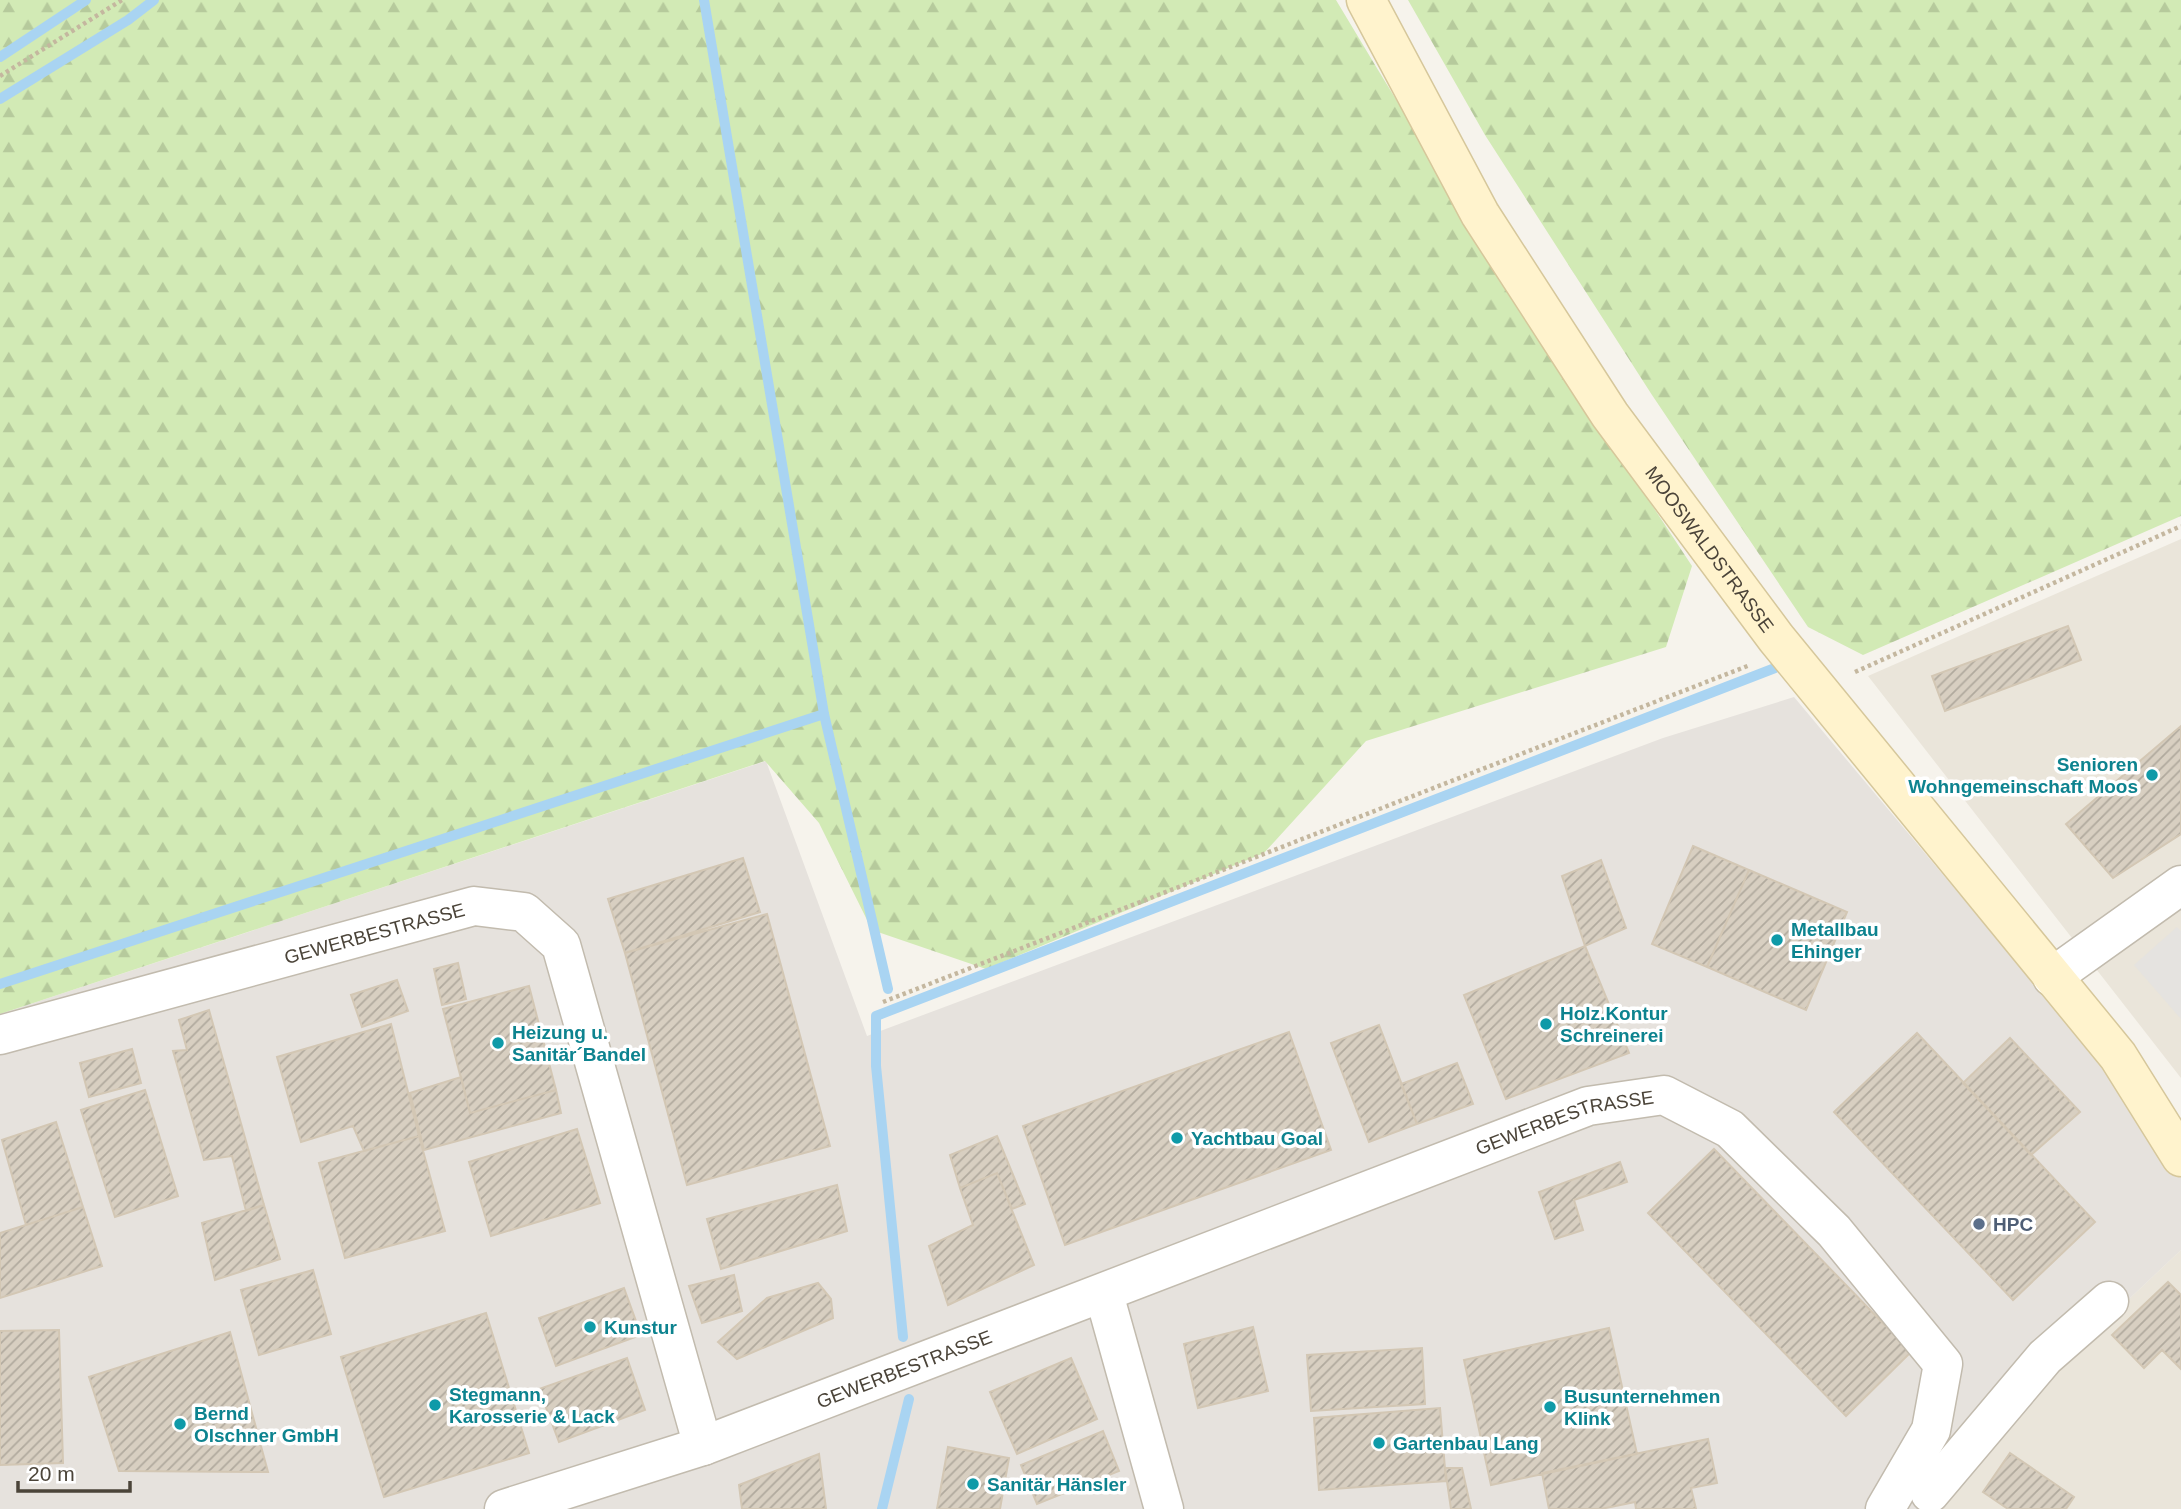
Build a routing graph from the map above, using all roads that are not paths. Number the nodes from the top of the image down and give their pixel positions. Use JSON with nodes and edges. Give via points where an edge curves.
{"nodes":[{"id":1,"x":1366,"y":0,"type":"edge"},
{"id":2,"x":2181,"y":885,"type":"edge"},
{"id":3,"x":2052,"y":977,"type":"junction"},
{"id":4,"x":0,"y":1035,"type":"edge"},
{"id":5,"x":2118,"y":1056,"type":"junction"},
{"id":6,"x":2181,"y":1111,"type":"edge"},
{"id":7,"x":2181,"y":1157,"type":"edge"},
{"id":8,"x":1104,"y":1294,"type":"junction"},
{"id":9,"x":2109,"y":1301,"type":"dead end"},
{"id":10,"x":703,"y":1446,"type":"junction"},
{"id":11,"x":1918,"y":1498,"type":"edge"},
{"id":12,"x":505,"y":1509,"type":"edge"},
{"id":13,"x":1164,"y":1509,"type":"edge"}],
"edges":[{"from":1,"to":3,"type":"main road","name":"MOOSWALDSTRASSE","via":[[1487,226],[1610,415],[1787,651]]},
{"from":2,"to":3,"type":"street"},
{"from":3,"to":5,"type":"main road","name":"MOOSWALDSTRASSE"},
{"from":4,"to":10,"type":"street","name":"GEWERBESTRASSE","via":[[474,906],[524,912],[561,945]]},
{"from":5,"to":6,"type":"main road","name":"MOOSWALDSTRASSE"},
{"from":5,"to":7,"type":"main road","name":"MOOSWALDSTRASSE"},
{"from":8,"to":10,"type":"street","name":"GEWERBESTRASSE"},
{"from":8,"to":11,"type":"street","name":"GEWERBESTRASSE","via":[[1588,1106],[1664,1095],[1730,1129],[1747,1145],[1835,1231],[1942,1364]]},
{"from":8,"to":13,"type":"street"},
{"from":9,"to":11,"type":"street","name":"GEWERBESTRASSE","via":[[2045,1357]]},
{"from":10,"to":12,"type":"street","name":"GEWERBESTRASSE"}]}
